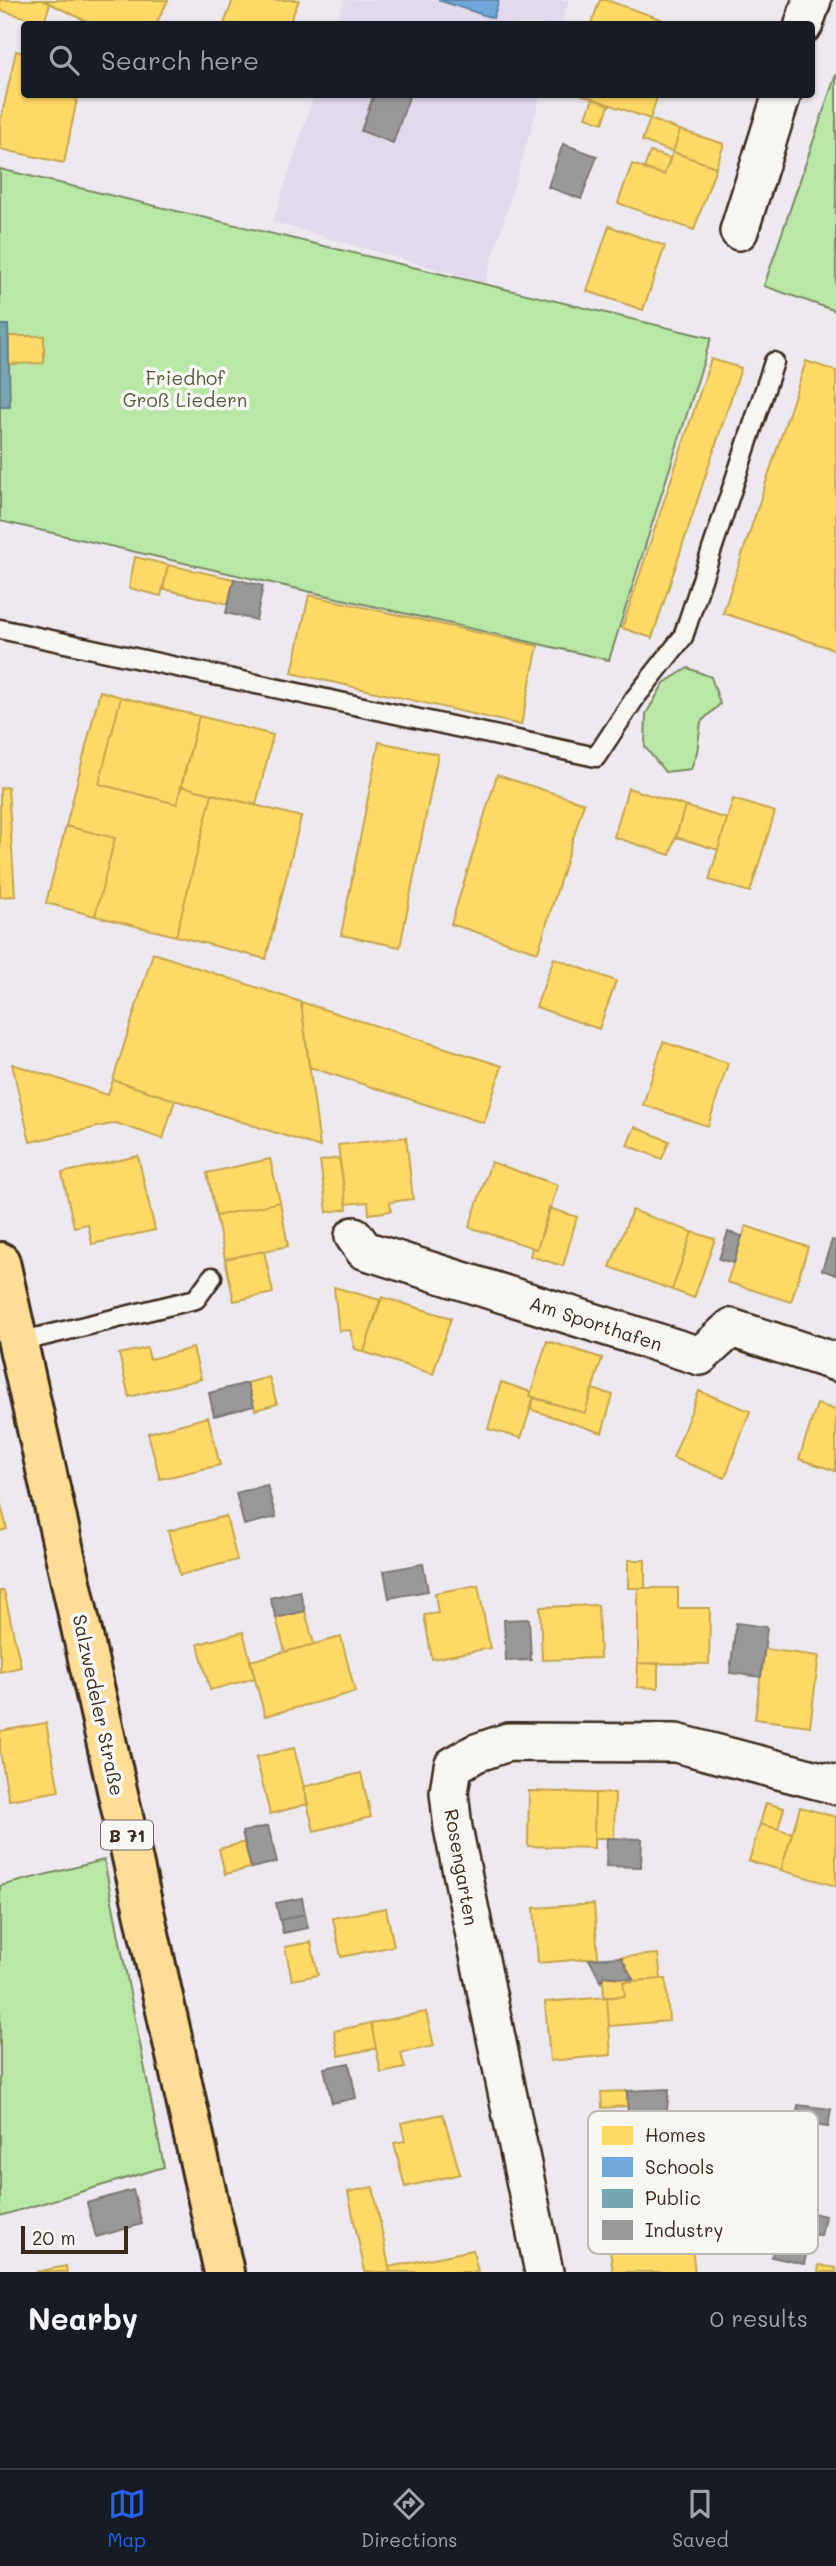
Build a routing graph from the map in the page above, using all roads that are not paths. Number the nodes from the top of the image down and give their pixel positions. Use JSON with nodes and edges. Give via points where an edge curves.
{"nodes":[{"id":1,"x":812,"y":0,"type":"edge"},
{"id":2,"x":805,"y":21,"type":"edge"},
{"id":3,"x":781,"y":98,"type":"edge"},
{"id":4,"x":739,"y":231,"type":"dead end"},
{"id":5,"x":775,"y":362,"type":"dead end"},
{"id":6,"x":0,"y":629,"type":"edge"},
{"id":7,"x":354,"y":1236,"type":"dead end"},
{"id":8,"x":0,"y":1262,"type":"edge"},
{"id":9,"x":212,"y":1278,"type":"dead end"},
{"id":10,"x":19,"y":1342,"type":"junction"},
{"id":11,"x":836,"y":1363,"type":"edge"},
{"id":12,"x":836,"y":1786,"type":"edge"},
{"id":13,"x":224,"y":2272,"type":"edge"},
{"id":14,"x":544,"y":2272,"type":"edge"}],
"edges":[{"from":1,"to":2,"type":"street"},
{"from":3,"to":4,"type":"street"},
{"from":5,"to":6,"type":"lane","via":[[683,637],[596,757]]},
{"from":7,"to":11,"type":"street","name":"Am Sporthafen","via":[[365,1250],[700,1356],[731,1328]]},
{"from":8,"to":10,"type":"main road","name":"Salzwedeler Straße","number":"B 71"},
{"from":9,"to":10,"type":"lane","via":[[196,1299]]},
{"from":10,"to":13,"type":"main road","name":"Salzwedeler Straße","number":"B 71"},
{"from":12,"to":14,"type":"street","name":"Rosengarten","via":[[676,1743],[508,1742],[453,1766],[449,1792],[453,1828]]}]}
